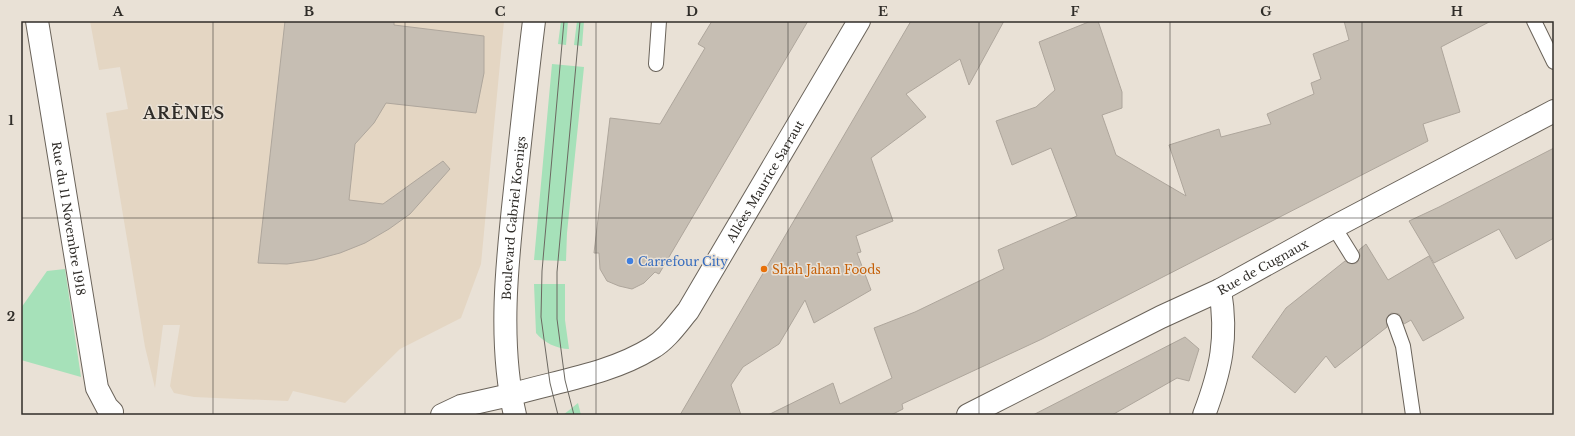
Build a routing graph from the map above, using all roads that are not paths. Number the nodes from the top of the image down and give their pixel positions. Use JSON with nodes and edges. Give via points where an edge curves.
{"nodes":[{"id":1,"x":37,"y":21,"type":"edge"},
{"id":2,"x":534,"y":21,"type":"edge"},
{"id":3,"x":660,"y":21,"type":"edge"},
{"id":4,"x":859,"y":21,"type":"edge"},
{"id":5,"x":1534,"y":21,"type":"edge"},
{"id":6,"x":1554,"y":62,"type":"edge"},
{"id":7,"x":656,"y":64,"type":"dead end"},
{"id":8,"x":1554,"y":111,"type":"edge"},
{"id":9,"x":1334,"y":227,"type":"junction"},
{"id":10,"x":1352,"y":256,"type":"dead end"},
{"id":11,"x":1220,"y":290,"type":"junction"},
{"id":12,"x":1394,"y":321,"type":"dead end"},
{"id":13,"x":513,"y":405,"type":"edge"},
{"id":14,"x":115,"y":413,"type":"edge"},
{"id":15,"x":442,"y":415,"type":"edge"},
{"id":16,"x":968,"y":415,"type":"edge"},
{"id":17,"x":1204,"y":415,"type":"edge"},
{"id":18,"x":1413,"y":415,"type":"edge"}],
"edges":[{"from":1,"to":14,"type":"street","name":"Rue du 11 Novembre 1918","via":[[97,388],[107,407]]},
{"from":2,"to":13,"type":"street","name":"Boulevard Gabriel Koenigs","via":[[506,271],[506,323]]},
{"from":3,"to":7,"type":"lane"},
{"from":4,"to":13,"type":"street","name":"Allées Maurice Sarraut","via":[[688,311],[672,331],[653,348],[624,363]]},
{"from":5,"to":6,"type":"lane"},
{"from":8,"to":9,"type":"street","name":"Rue de Cugnaux"},
{"from":9,"to":10,"type":"lane"},
{"from":9,"to":11,"type":"street","name":"Rue de Cugnaux"},
{"from":11,"to":16,"type":"street","name":"Rue de Cugnaux"},
{"from":11,"to":17,"type":"street","via":[[1224,320],[1223,352],[1216,383]]},
{"from":12,"to":18,"type":"lane","via":[[1403,346]]},
{"from":13,"to":15,"type":"street","name":"Allées Maurice Sarraut","via":[[461,406]]}]}
